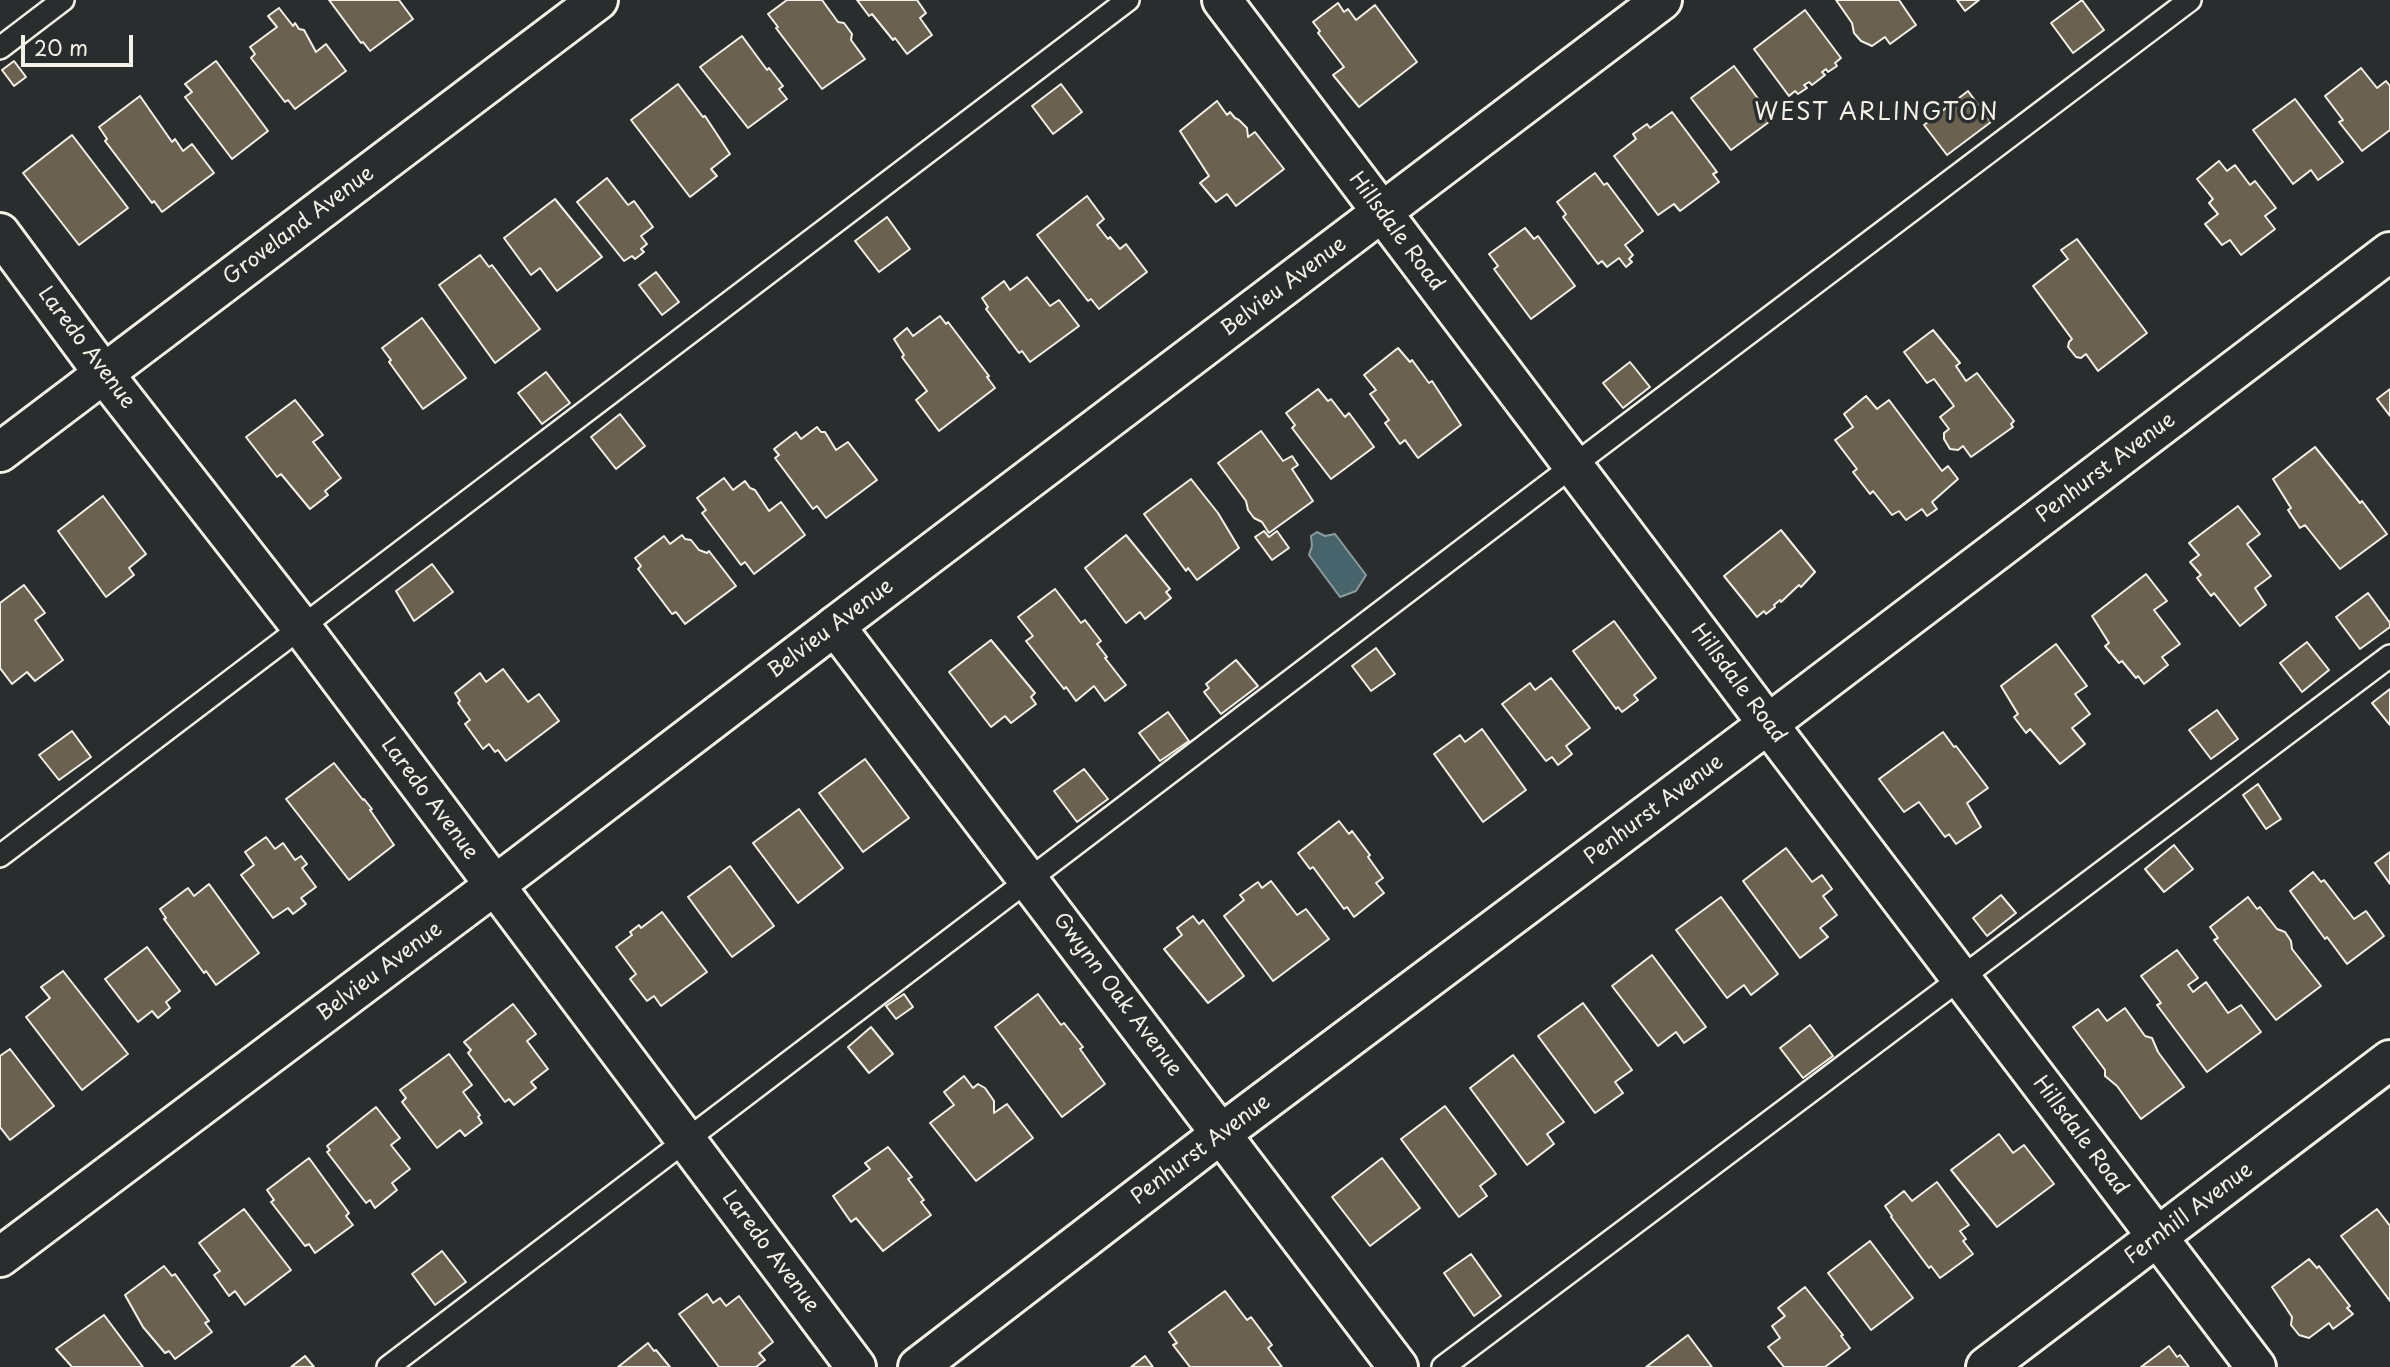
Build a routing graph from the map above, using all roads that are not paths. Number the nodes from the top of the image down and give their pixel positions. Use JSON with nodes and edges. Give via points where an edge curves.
{"nodes":[{"id":1,"x":63,"y":0,"type":"edge"},
{"id":2,"x":598,"y":0,"type":"edge"},
{"id":3,"x":1128,"y":0,"type":"edge"},
{"id":4,"x":1222,"y":0,"type":"edge"},
{"id":5,"x":1662,"y":0,"type":"edge"},
{"id":6,"x":2190,"y":0,"type":"edge"},
{"id":7,"x":0,"y":48,"type":"edge"},
{"id":8,"x":1382,"y":213,"type":"junction"},
{"id":9,"x":0,"y":233,"type":"edge"},
{"id":10,"x":2390,"y":251,"type":"edge"},
{"id":11,"x":104,"y":374,"type":"junction"},
{"id":12,"x":0,"y":452,"type":"edge"},
{"id":13,"x":1574,"y":465,"type":"junction"},
{"id":14,"x":835,"y":626,"type":"junction"},
{"id":15,"x":302,"y":628,"type":"junction"},
{"id":16,"x":2390,"y":656,"type":"edge"},
{"id":17,"x":1768,"y":724,"type":"junction"},
{"id":18,"x":0,"y":856,"type":"edge"},
{"id":19,"x":1029,"y":880,"type":"junction"},
{"id":20,"x":494,"y":886,"type":"junction"},
{"id":21,"x":1961,"y":979,"type":"junction"},
{"id":22,"x":2390,"y":1060,"type":"edge"},
{"id":23,"x":1222,"y":1133,"type":"junction"},
{"id":24,"x":686,"y":1140,"type":"junction"},
{"id":25,"x":2157,"y":1238,"type":"junction"},
{"id":26,"x":0,"y":1257,"type":"edge"},
{"id":27,"x":388,"y":1367,"type":"edge"},
{"id":28,"x":856,"y":1367,"type":"edge"},
{"id":29,"x":918,"y":1367,"type":"edge"},
{"id":30,"x":1398,"y":1367,"type":"edge"},
{"id":31,"x":1443,"y":1367,"type":"edge"},
{"id":32,"x":1986,"y":1367,"type":"edge"},
{"id":33,"x":2256,"y":1367,"type":"edge"}],
"edges":[{"from":1,"to":7,"type":"lane"},
{"from":2,"to":11,"type":"street","name":"Groveland Avenue"},
{"from":3,"to":15,"type":"lane"},
{"from":4,"to":8,"type":"street","name":"Hillsdale Road"},
{"from":5,"to":8,"type":"street","name":"Belvieu Avenue"},
{"from":6,"to":13,"type":"lane"},
{"from":8,"to":13,"type":"street","name":"Hillsdale Road"},
{"from":8,"to":14,"type":"street","name":"Belvieu Avenue"},
{"from":9,"to":11,"type":"street","name":"Laredo Avenue"},
{"from":10,"to":17,"type":"street","name":"Penhurst Avenue"},
{"from":11,"to":12,"type":"street","name":"Groveland Avenue"},
{"from":11,"to":15,"type":"street","name":"Laredo Avenue"},
{"from":13,"to":17,"type":"street","name":"Hillsdale Road"},
{"from":13,"to":19,"type":"lane"},
{"from":14,"to":19,"type":"street","name":"Gwynn Oak Avenue"},
{"from":14,"to":20,"type":"street","name":"Belvieu Avenue"},
{"from":15,"to":18,"type":"lane"},
{"from":15,"to":20,"type":"street","name":"Laredo Avenue"},
{"from":16,"to":21,"type":"lane"},
{"from":17,"to":21,"type":"street","name":"Hillsdale Road"},
{"from":17,"to":23,"type":"street","name":"Penhurst Avenue"},
{"from":19,"to":23,"type":"street","name":"Gwynn Oak Avenue"},
{"from":19,"to":24,"type":"lane"},
{"from":20,"to":24,"type":"street","name":"Laredo Avenue"},
{"from":20,"to":26,"type":"street","name":"Belvieu Avenue"},
{"from":21,"to":25,"type":"street","name":"Hillsdale Road"},
{"from":21,"to":31,"type":"lane"},
{"from":22,"to":25,"type":"street","name":"Fernhill Avenue"},
{"from":23,"to":29,"type":"street","name":"Penhurst Avenue"},
{"from":23,"to":30,"type":"street","name":"Gwynn Oak Avenue"},
{"from":24,"to":27,"type":"lane"},
{"from":24,"to":28,"type":"street","name":"Laredo Avenue"},
{"from":25,"to":32,"type":"street","name":"Fernhill Avenue"},
{"from":25,"to":33,"type":"street","name":"Hillsdale Road"}]}
